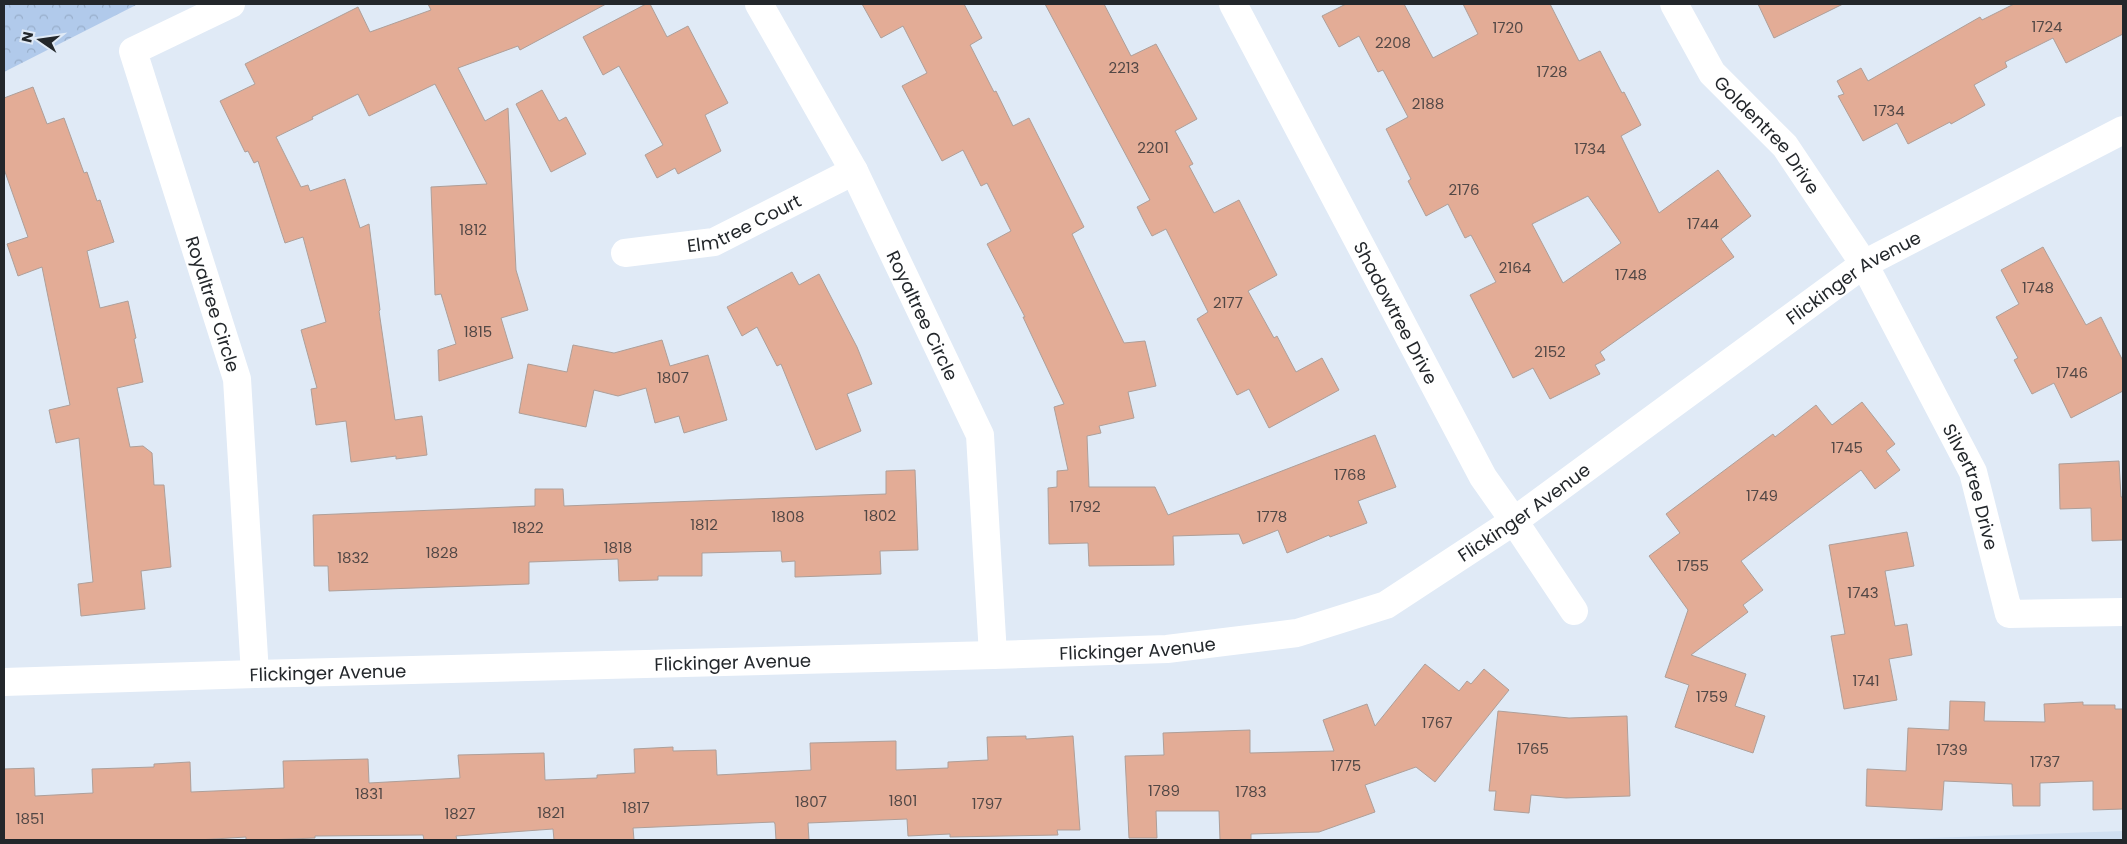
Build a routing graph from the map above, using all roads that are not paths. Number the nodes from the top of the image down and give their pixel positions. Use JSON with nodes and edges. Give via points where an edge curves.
{"nodes":[{"id":1,"x":231,"y":4,"type":"edge"},
{"id":2,"x":759,"y":4,"type":"edge"},
{"id":3,"x":1233,"y":4,"type":"edge"},
{"id":4,"x":1674,"y":4,"type":"edge"},
{"id":5,"x":2123,"y":130,"type":"edge"},
{"id":6,"x":854,"y":171,"type":"junction"},
{"id":7,"x":625,"y":253,"type":"dead end"},
{"id":8,"x":1864,"y":264,"type":"junction"},
{"id":9,"x":1514,"y":520,"type":"junction"},
{"id":10,"x":1574,"y":611,"type":"dead end"},
{"id":11,"x":2123,"y":612,"type":"edge"},
{"id":12,"x":993,"y":655,"type":"junction"},
{"id":13,"x":254,"y":674,"type":"junction"},
{"id":14,"x":4,"y":682,"type":"edge"}],
"edges":[{"from":1,"to":13,"type":"street","name":"Royaltree Circle","via":[[133,52],[237,379]]},
{"from":2,"to":6,"type":"street","name":"Royaltree Circle"},
{"from":3,"to":9,"type":"street","name":"Shadowtree Drive","via":[[1483,477]]},
{"from":4,"to":8,"type":"street","name":"Goldentree Drive","via":[[1712,73],[1785,146]]},
{"from":5,"to":8,"type":"street","name":"Flickinger Avenue"},
{"from":6,"to":7,"type":"street","name":"Elmtree Court","via":[[714,242]]},
{"from":6,"to":12,"type":"street","name":"Royaltree Circle","via":[[980,435]]},
{"from":8,"to":9,"type":"street","name":"Flickinger Avenue"},
{"from":8,"to":11,"type":"street","name":"Silvertree Drive","via":[[1973,472],[2009,614]]},
{"from":9,"to":10,"type":"street","name":"Shadowtree Drive"},
{"from":9,"to":12,"type":"street","name":"Flickinger Avenue","via":[[1386,605],[1297,633],[1167,649]]},
{"from":12,"to":13,"type":"street","name":"Flickinger Avenue"},
{"from":13,"to":14,"type":"street","name":"Flickinger Avenue"}]}
